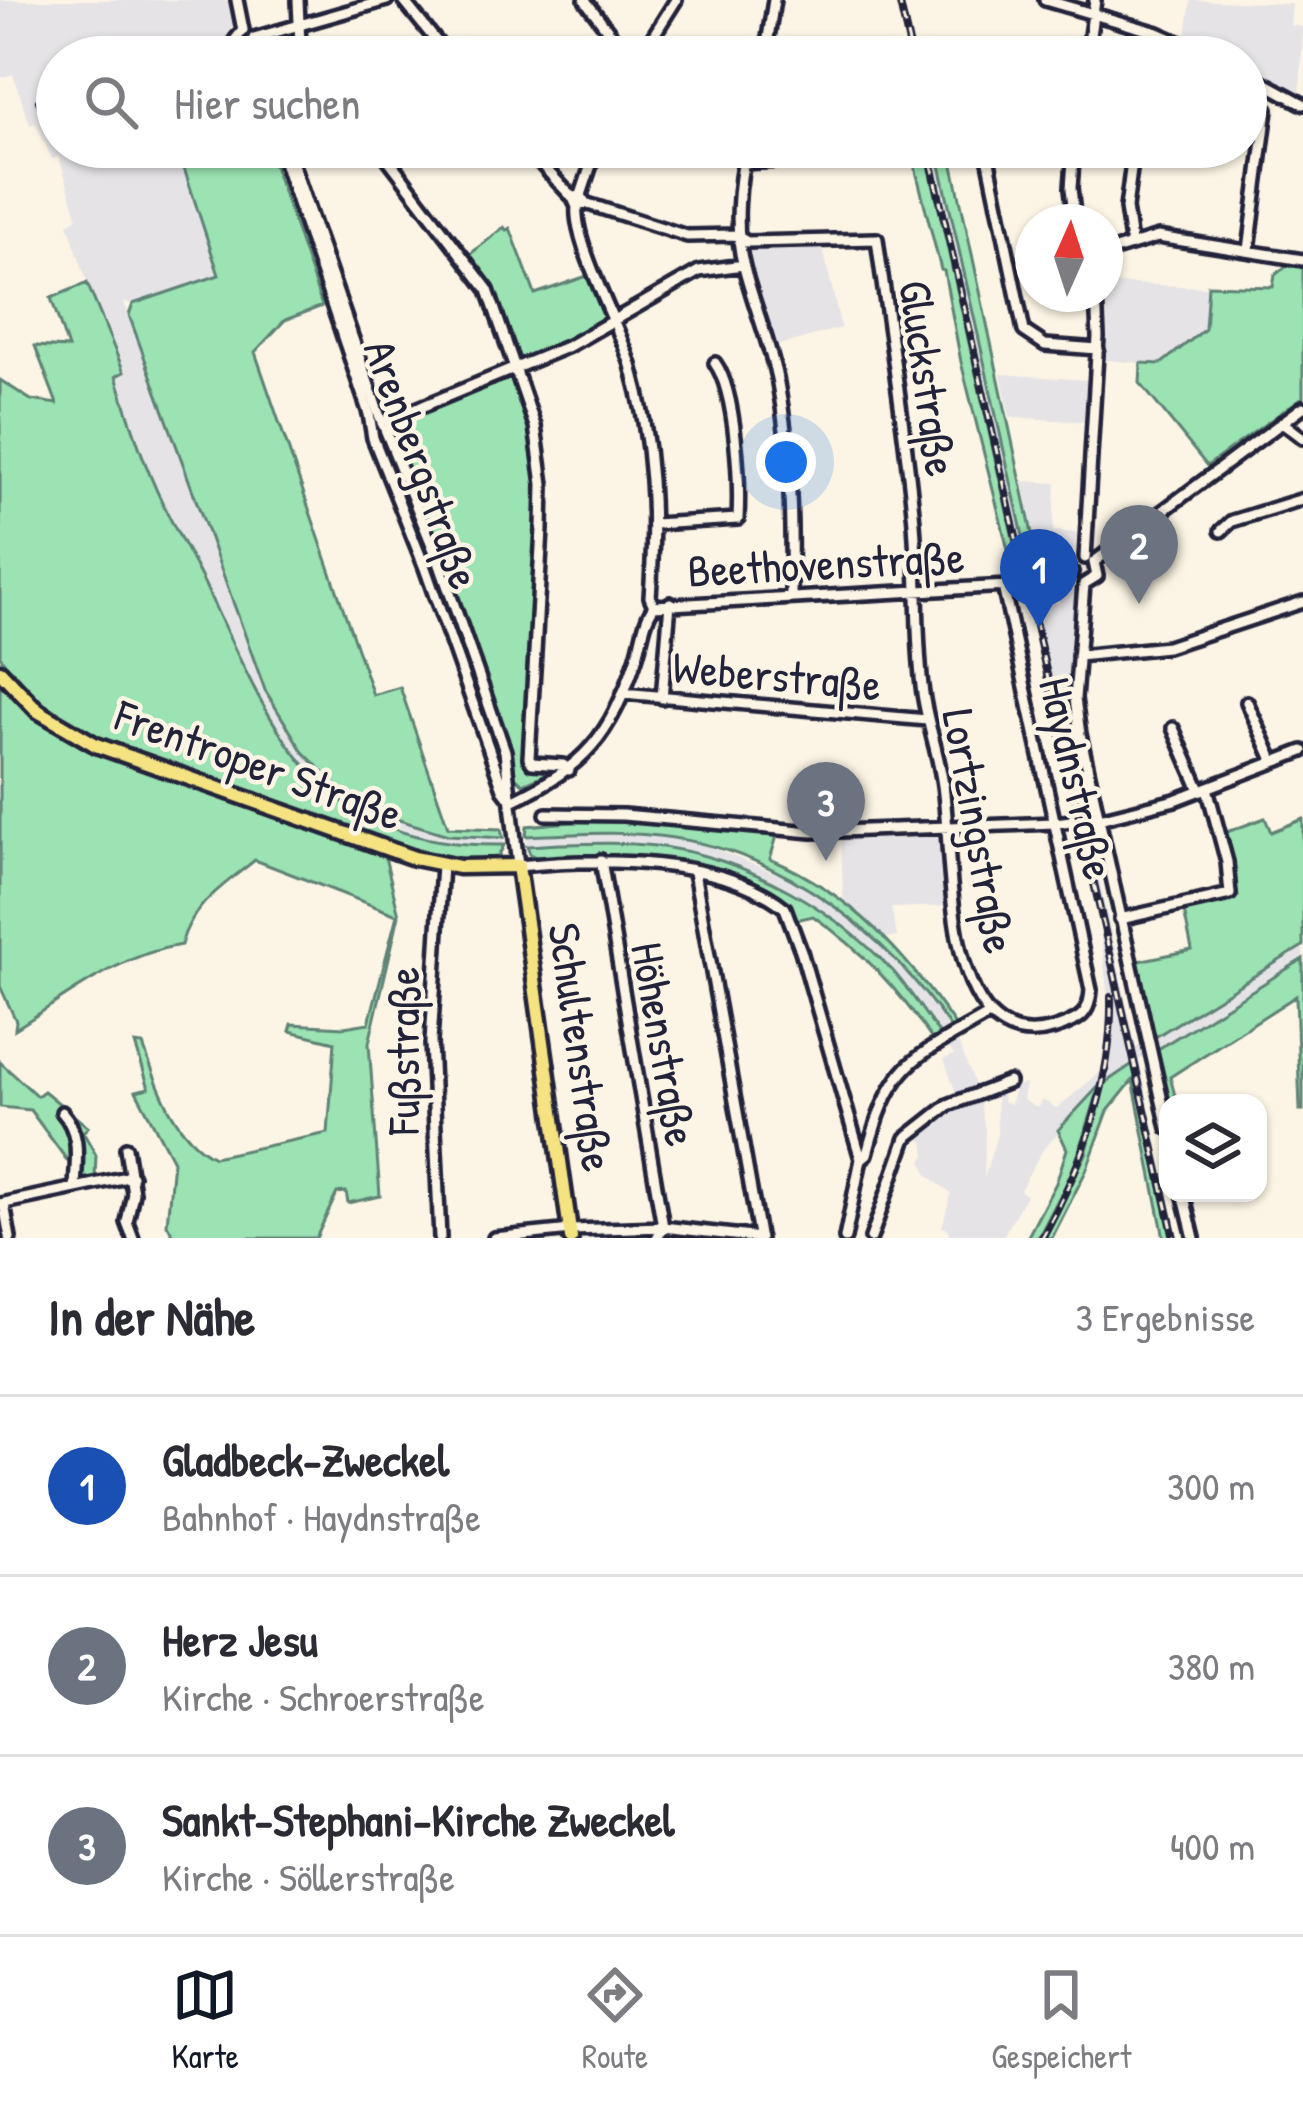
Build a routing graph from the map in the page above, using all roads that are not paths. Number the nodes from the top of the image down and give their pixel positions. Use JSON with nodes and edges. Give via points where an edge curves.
{"nodes":[{"id":1,"x":237,"y":0,"type":"edge"},
{"id":2,"x":298,"y":0,"type":"edge"},
{"id":3,"x":387,"y":0,"type":"edge"},
{"id":4,"x":403,"y":0,"type":"edge"},
{"id":5,"x":585,"y":0,"type":"edge"},
{"id":6,"x":676,"y":0,"type":"edge"},
{"id":7,"x":774,"y":0,"type":"edge"},
{"id":8,"x":1045,"y":0,"type":"edge"},
{"id":9,"x":1096,"y":0,"type":"edge"},
{"id":10,"x":1093,"y":13,"type":"junction"},
{"id":11,"x":298,"y":26,"type":"junction"},
{"id":12,"x":243,"y":30,"type":"junction"},
{"id":13,"x":239,"y":36,"type":"edge"},
{"id":14,"x":246,"y":36,"type":"edge"},
{"id":15,"x":278,"y":36,"type":"edge"},
{"id":16,"x":299,"y":36,"type":"edge"},
{"id":17,"x":432,"y":36,"type":"edge"},
{"id":18,"x":612,"y":36,"type":"edge"},
{"id":19,"x":653,"y":36,"type":"edge"},
{"id":20,"x":768,"y":36,"type":"edge"},
{"id":21,"x":1090,"y":36,"type":"edge"},
{"id":22,"x":1165,"y":36,"type":"edge"},
{"id":23,"x":1267,"y":84,"type":"edge"},
{"id":24,"x":1303,"y":104,"type":"edge"},
{"id":25,"x":1268,"y":109,"type":"dead end"},
{"id":26,"x":1267,"y":116,"type":"edge"},
{"id":27,"x":290,"y":168,"type":"edge"},
{"id":28,"x":395,"y":168,"type":"edge"},
{"id":29,"x":547,"y":168,"type":"edge"},
{"id":30,"x":590,"y":168,"type":"edge"},
{"id":31,"x":743,"y":168,"type":"edge"},
{"id":32,"x":990,"y":168,"type":"edge"},
{"id":33,"x":1072,"y":168,"type":"edge"},
{"id":34,"x":1131,"y":168,"type":"edge"},
{"id":35,"x":1260,"y":168,"type":"edge"},
{"id":36,"x":579,"y":201,"type":"junction"},
{"id":37,"x":1073,"y":204,"type":"edge"},
{"id":38,"x":740,"y":239,"type":"junction"},
{"id":39,"x":1131,"y":242,"type":"junction"},
{"id":40,"x":1123,"y":245,"type":"edge"},
{"id":41,"x":1249,"y":250,"type":"junction"},
{"id":42,"x":1303,"y":260,"type":"edge"},
{"id":43,"x":743,"y":265,"type":"junction"},
{"id":44,"x":1097,"y":312,"type":"edge"},
{"id":45,"x":616,"y":322,"type":"junction"},
{"id":46,"x":1098,"y":349,"type":"junction"},
{"id":47,"x":715,"y":363,"type":"dead end"},
{"id":48,"x":518,"y":368,"type":"junction"},
{"id":49,"x":1303,"y":407,"type":"edge"},
{"id":50,"x":1282,"y":422,"type":"junction"},
{"id":51,"x":376,"y":425,"type":"junction"},
{"id":52,"x":1303,"y":438,"type":"edge"},
{"id":53,"x":1303,"y":499,"type":"edge"},
{"id":54,"x":654,"y":524,"type":"junction"},
{"id":55,"x":1221,"y":531,"type":"dead end"},
{"id":56,"x":1090,"y":560,"type":"junction"},
{"id":57,"x":1072,"y":572,"type":"junction"},
{"id":58,"x":1084,"y":584,"type":"junction"},
{"id":59,"x":1003,"y":586,"type":"junction"},
{"id":60,"x":917,"y":591,"type":"junction"},
{"id":61,"x":791,"y":596,"type":"junction"},
{"id":62,"x":1303,"y":602,"type":"edge"},
{"id":63,"x":670,"y":603,"type":"junction"},
{"id":64,"x":654,"y":606,"type":"junction"},
{"id":65,"x":1078,"y":656,"type":"junction"},
{"id":66,"x":0,"y":670,"type":"edge"},
{"id":67,"x":622,"y":693,"type":"junction"},
{"id":68,"x":662,"y":698,"type":"junction"},
{"id":69,"x":1246,"y":702,"type":"dead end"},
{"id":70,"x":927,"y":720,"type":"junction"},
{"id":71,"x":1173,"y":728,"type":"dead end"},
{"id":72,"x":1303,"y":751,"type":"edge"},
{"id":73,"x":1274,"y":762,"type":"junction"},
{"id":74,"x":569,"y":770,"type":"junction"},
{"id":75,"x":1203,"y":789,"type":"junction"},
{"id":76,"x":512,"y":801,"type":"junction"},
{"id":77,"x":546,"y":814,"type":"dead end"},
{"id":78,"x":1075,"y":816,"type":"dead end"},
{"id":79,"x":1099,"y":819,"type":"junction"},
{"id":80,"x":1055,"y":823,"type":"junction"},
{"id":81,"x":946,"y":828,"type":"junction"},
{"id":82,"x":601,"y":860,"type":"junction"},
{"id":83,"x":518,"y":861,"type":"junction"},
{"id":84,"x":441,"y":870,"type":"junction"},
{"id":85,"x":694,"y":872,"type":"junction"},
{"id":86,"x":1120,"y":919,"type":"junction"},
{"id":87,"x":1091,"y":985,"type":"joint"},
{"id":88,"x":991,"y":1014,"type":"junction"},
{"id":89,"x":1009,"y":1082,"type":"dead end"},
{"id":90,"x":1160,"y":1094,"type":"edge"},
{"id":91,"x":62,"y":1112,"type":"dead end"},
{"id":92,"x":849,"y":1113,"type":"junction"},
{"id":93,"x":878,"y":1114,"type":"junction"},
{"id":94,"x":126,"y":1148,"type":"dead end"},
{"id":95,"x":861,"y":1159,"type":"junction"},
{"id":96,"x":132,"y":1176,"type":"junction"},
{"id":97,"x":75,"y":1188,"type":"junction"},
{"id":98,"x":1185,"y":1202,"type":"edge"},
{"id":99,"x":2,"y":1204,"type":"edge"},
{"id":100,"x":663,"y":1227,"type":"junction"},
{"id":101,"x":571,"y":1234,"type":"edge"},
{"id":102,"x":729,"y":1235,"type":"edge"},
{"id":103,"x":760,"y":1237,"type":"edge"},
{"id":104,"x":10,"y":1238,"type":"edge"},
{"id":105,"x":133,"y":1238,"type":"edge"},
{"id":106,"x":440,"y":1238,"type":"edge"},
{"id":107,"x":494,"y":1238,"type":"edge"},
{"id":108,"x":657,"y":1238,"type":"edge"},
{"id":109,"x":844,"y":1238,"type":"edge"},
{"id":110,"x":871,"y":1238,"type":"edge"},
{"id":111,"x":1194,"y":1238,"type":"edge"}],
"edges":[{"from":1,"to":12,"type":"street"},
{"from":2,"to":11,"type":"street"},
{"from":3,"to":11,"type":"street"},
{"from":4,"to":17,"type":"street"},
{"from":5,"to":18,"type":"street"},
{"from":6,"to":19,"type":"street"},
{"from":7,"to":20,"type":"street"},
{"from":8,"to":10,"type":"street"},
{"from":9,"to":10,"type":"street"},
{"from":10,"to":21,"type":"street"},
{"from":10,"to":22,"type":"street"},
{"from":11,"to":15,"type":"street"},
{"from":11,"to":16,"type":"street"},
{"from":12,"to":13,"type":"street"},
{"from":12,"to":14,"type":"street"},
{"from":23,"to":24,"type":"street"},
{"from":25,"to":26,"type":"street"},
{"from":27,"to":51,"type":"street","name":"Arenbergstraße"},
{"from":28,"to":48,"type":"street","via":[[488,290]]},
{"from":29,"to":36,"type":"street"},
{"from":30,"to":36,"type":"street"},
{"from":31,"to":38,"type":"street"},
{"from":32,"to":46,"type":"street","via":[[1024,331],[1046,345]]},
{"from":33,"to":37,"type":"street"},
{"from":34,"to":39,"type":"street"},
{"from":35,"to":41,"type":"street"},
{"from":36,"to":38,"type":"street","via":[[687,236]]},
{"from":36,"to":45,"type":"street","via":[[581,235]]},
{"from":38,"to":43,"type":"street"},
{"from":38,"to":60,"type":"street","name":"Gluckstraße","via":[[877,239]]},
{"from":39,"to":40,"type":"street"},
{"from":39,"to":41,"type":"street","via":[[1158,237]]},
{"from":41,"to":42,"type":"street"},
{"from":43,"to":45,"type":"street","via":[[699,271]]},
{"from":43,"to":61,"type":"street","via":[[784,419]]},
{"from":44,"to":46,"type":"street"},
{"from":45,"to":48,"type":"street"},
{"from":45,"to":54,"type":"street","via":[[646,428]]},
{"from":46,"to":56,"type":"street"},
{"from":47,"to":54,"type":"street","via":[[730,415],[738,519]]},
{"from":48,"to":51,"type":"street"},
{"from":48,"to":74,"type":"street","via":[[543,484],[529,758]]},
{"from":49,"to":50,"type":"street"},
{"from":50,"to":52,"type":"street"},
{"from":50,"to":56,"type":"street"},
{"from":51,"to":76,"type":"street","name":"Arenbergstraße","via":[[458,612],[505,751]]},
{"from":53,"to":55,"type":"street"},
{"from":54,"to":64,"type":"street"},
{"from":56,"to":57,"type":"street","via":[[1076,561]]},
{"from":56,"to":58,"type":"street","via":[[1097,576]]},
{"from":57,"to":58,"type":"street"},
{"from":57,"to":59,"type":"street","name":"Beethovenstraße","bridge":true},
{"from":58,"to":65,"type":"street"},
{"from":59,"to":60,"type":"street","name":"Beethovenstraße"},
{"from":59,"to":80,"type":"street","name":"Haydnstraße"},
{"from":60,"to":61,"type":"street","name":"Beethovenstraße"},
{"from":60,"to":70,"type":"street","name":"Lortzingstraße"},
{"from":61,"to":63,"type":"street","name":"Beethovenstraße"},
{"from":62,"to":65,"type":"street","via":[[1180,644]]},
{"from":63,"to":64,"type":"street","name":"Beethovenstraße"},
{"from":63,"to":68,"type":"street"},
{"from":64,"to":67,"type":"street"},
{"from":65,"to":79,"type":"street","via":[[1077,714]]},
{"from":66,"to":84,"type":"main road","name":"Frentroper Straße","via":[[38,711],[96,745]]},
{"from":67,"to":68,"type":"street","name":"Weberstraße"},
{"from":67,"to":74,"type":"street","via":[[601,736]]},
{"from":68,"to":70,"type":"street","name":"Weberstraße"},
{"from":69,"to":73,"type":"street"},
{"from":70,"to":81,"type":"street","name":"Lortzingstraße"},
{"from":71,"to":75,"type":"street"},
{"from":72,"to":73,"type":"street"},
{"from":73,"to":75,"type":"street"},
{"from":74,"to":76,"type":"street"},
{"from":75,"to":79,"type":"street"},
{"from":75,"to":86,"type":"street","via":[[1230,894]]},
{"from":76,"to":83,"type":"street","name":"Arenbergstraße"},
{"from":77,"to":81,"type":"street","via":[[812,832]]},
{"from":78,"to":80,"type":"street"},
{"from":79,"to":86,"type":"street"},
{"from":80,"to":81,"type":"street"},
{"from":80,"to":87,"type":"street","name":"Haydnstraße"},
{"from":81,"to":88,"type":"street","name":"Lortzingstraße","via":[[956,924]]},
{"from":82,"to":83,"type":"street"},
{"from":82,"to":85,"type":"street"},
{"from":82,"to":100,"type":"street","name":"Höhenstraße"},
{"from":83,"to":84,"type":"main road","name":"Frentroper Straße"},
{"from":83,"to":101,"type":"main road","name":"Schultenstraße"},
{"from":84,"to":106,"type":"street","name":"Fußstraße","via":[[431,1042]]},
{"from":85,"to":92,"type":"street","via":[[752,889],[788,912]]},
{"from":85,"to":103,"type":"street"},
{"from":86,"to":90,"type":"street"},
{"from":87,"to":88,"type":"street","name":"Lortzingstraße","via":[[1088,1007],[1073,1022],[1020,1034]]},
{"from":88,"to":93,"type":"street","via":[[899,1073]]},
{"from":89,"to":110,"type":"street","via":[[948,1105],[906,1138]]},
{"from":91,"to":97,"type":"street","via":[[77,1136]]},
{"from":92,"to":93,"type":"street"},
{"from":92,"to":95,"type":"street"},
{"from":93,"to":95,"type":"street"},
{"from":94,"to":96,"type":"street"},
{"from":95,"to":109,"type":"street"},
{"from":96,"to":97,"type":"street"},
{"from":96,"to":105,"type":"street"},
{"from":97,"to":99,"type":"street"},
{"from":98,"to":111,"type":"street"},
{"from":99,"to":104,"type":"street"},
{"from":100,"to":101,"type":"street"},
{"from":100,"to":102,"type":"street"},
{"from":100,"to":108,"type":"street"},
{"from":101,"to":107,"type":"street"},
{"from":102,"to":103,"type":"street"}]}
